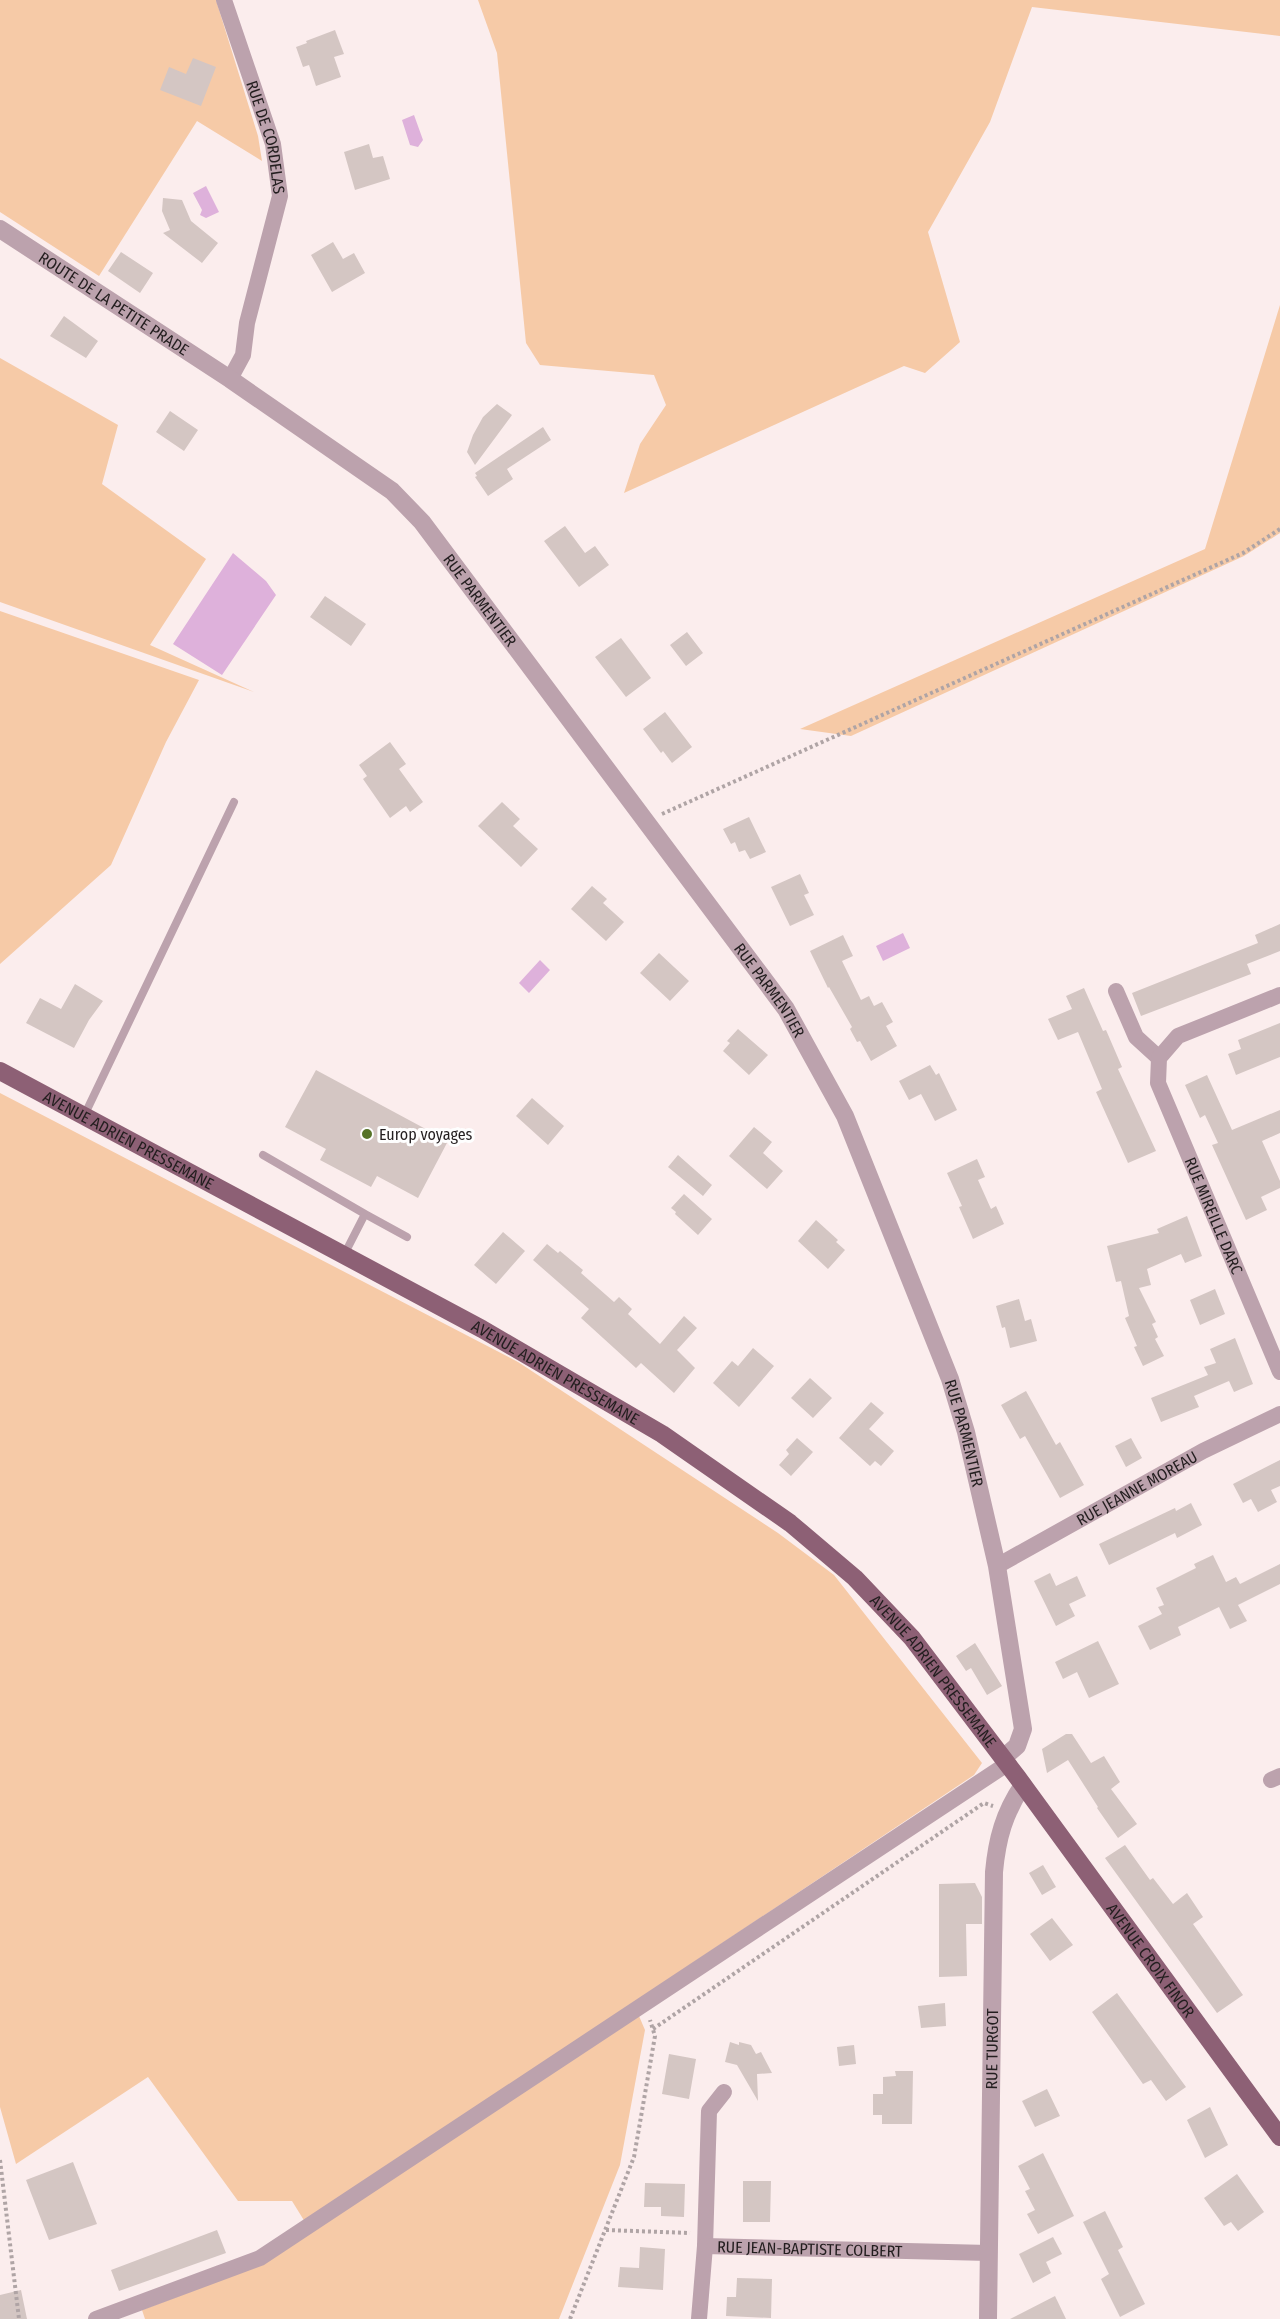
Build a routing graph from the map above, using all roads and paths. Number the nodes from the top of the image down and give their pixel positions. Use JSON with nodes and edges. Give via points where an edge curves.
{"nodes":[{"id":1,"x":224,"y":0,"type":"edge"},
{"id":2,"x":0,"y":229,"type":"edge"},
{"id":3,"x":230,"y":379,"type":"junction"},
{"id":4,"x":1280,"y":529,"type":"edge"},
{"id":5,"x":234,"y":802,"type":"dead end"},
{"id":6,"x":645,"y":822,"type":"junction"},
{"id":7,"x":1116,"y":990,"type":"dead end"},
{"id":8,"x":1280,"y":995,"type":"edge"},
{"id":9,"x":1159,"y":1058,"type":"junction"},
{"id":10,"x":0,"y":1071,"type":"edge"},
{"id":11,"x":84,"y":1116,"type":"junction"},
{"id":12,"x":263,"y":1155,"type":"dead end"},
{"id":13,"x":365,"y":1214,"type":"junction"},
{"id":14,"x":406,"y":1237,"type":"dead end"},
{"id":15,"x":344,"y":1255,"type":"junction"},
{"id":16,"x":1280,"y":1372,"type":"edge"},
{"id":17,"x":1280,"y":1414,"type":"edge"},
{"id":18,"x":997,"y":1566,"type":"junction"},
{"id":19,"x":1005,"y":1761,"type":"junction"},
{"id":20,"x":1023,"y":1785,"type":"junction"},
{"id":21,"x":1008,"y":1809,"type":"junction"},
{"id":22,"x":724,"y":2092,"type":"dead end"},
{"id":23,"x":1280,"y":2137,"type":"edge"},
{"id":24,"x":0,"y":2160,"type":"edge"},
{"id":25,"x":606,"y":2230,"type":"junction"},
{"id":26,"x":705,"y":2240,"type":"junction"},
{"id":27,"x":989,"y":2253,"type":"junction"},
{"id":28,"x":19,"y":2319,"type":"edge"},
{"id":29,"x":96,"y":2319,"type":"edge"},
{"id":30,"x":570,"y":2319,"type":"edge"},
{"id":31,"x":699,"y":2319,"type":"edge"},
{"id":32,"x":988,"y":2319,"type":"edge"}],
"edges":[{"from":1,"to":3,"type":"street","name":"RUE DE CORDELAS","via":[[273,144],[279,196],[247,323],[243,355]]},
{"from":2,"to":3,"type":"street","name":"ROUTE DE LA PETITE PRADE"},
{"from":3,"to":6,"type":"street","name":"RUE PARMENTIER","via":[[392,491],[422,522]]},
{"from":4,"to":6,"type":"path","via":[[1243,553]]},
{"from":5,"to":11,"type":"lane"},
{"from":6,"to":18,"type":"street","name":"RUE PARMENTIER","via":[[786,1009],[845,1116],[950,1379]]},
{"from":7,"to":9,"type":"street","via":[[1136,1037]]},
{"from":8,"to":9,"type":"street","via":[[1178,1036]]},
{"from":9,"to":16,"type":"street","name":"RUE MIREILLE DARC","via":[[1158,1083]]},
{"from":10,"to":11,"type":"main road","name":"AVENUE ADRIEN PRESSEMANE"},
{"from":11,"to":15,"type":"main road","name":"AVENUE ADRIEN PRESSEMANE"},
{"from":12,"to":13,"type":"lane"},
{"from":13,"to":14,"type":"lane"},
{"from":13,"to":15,"type":"lane"},
{"from":15,"to":19,"type":"main road","name":"AVENUE ADRIEN PRESSEMANE","via":[[482,1329],[662,1434],[790,1523],[855,1578],[912,1638]]},
{"from":17,"to":18,"type":"street","name":"RUE JEANNE MOREAU","via":[[1203,1451]]},
{"from":18,"to":19,"type":"street","name":"RUE PARMENTIER","via":[[1023,1729],[1017,1746]]},
{"from":19,"to":20,"type":"main road","name":"AVENUE ADRIEN PRESSEMANE"},
{"from":19,"to":29,"type":"street","via":[[260,2258]]},
{"from":20,"to":21,"type":"street","name":"RUE TURGOT"},
{"from":20,"to":23,"type":"main road","name":"AVENUE CROIX FINOR"},
{"from":21,"to":25,"type":"path","via":[[984,1803],[653,2029],[655,2036],[634,2157]]},
{"from":21,"to":27,"type":"street","name":"RUE TURGOT","via":[[1000,1830],[994,1872]]},
{"from":22,"to":26,"type":"street","via":[[709,2112]]},
{"from":24,"to":28,"type":"path"},
{"from":25,"to":26,"type":"path"},
{"from":25,"to":30,"type":"path"},
{"from":26,"to":27,"type":"street","name":"RUE JEAN-BAPTISTE COLBERT"},
{"from":26,"to":31,"type":"street","name":"RUE JEAN-BAPTISTE COLBERT"},
{"from":27,"to":32,"type":"street","name":"RUE TURGOT"}]}
